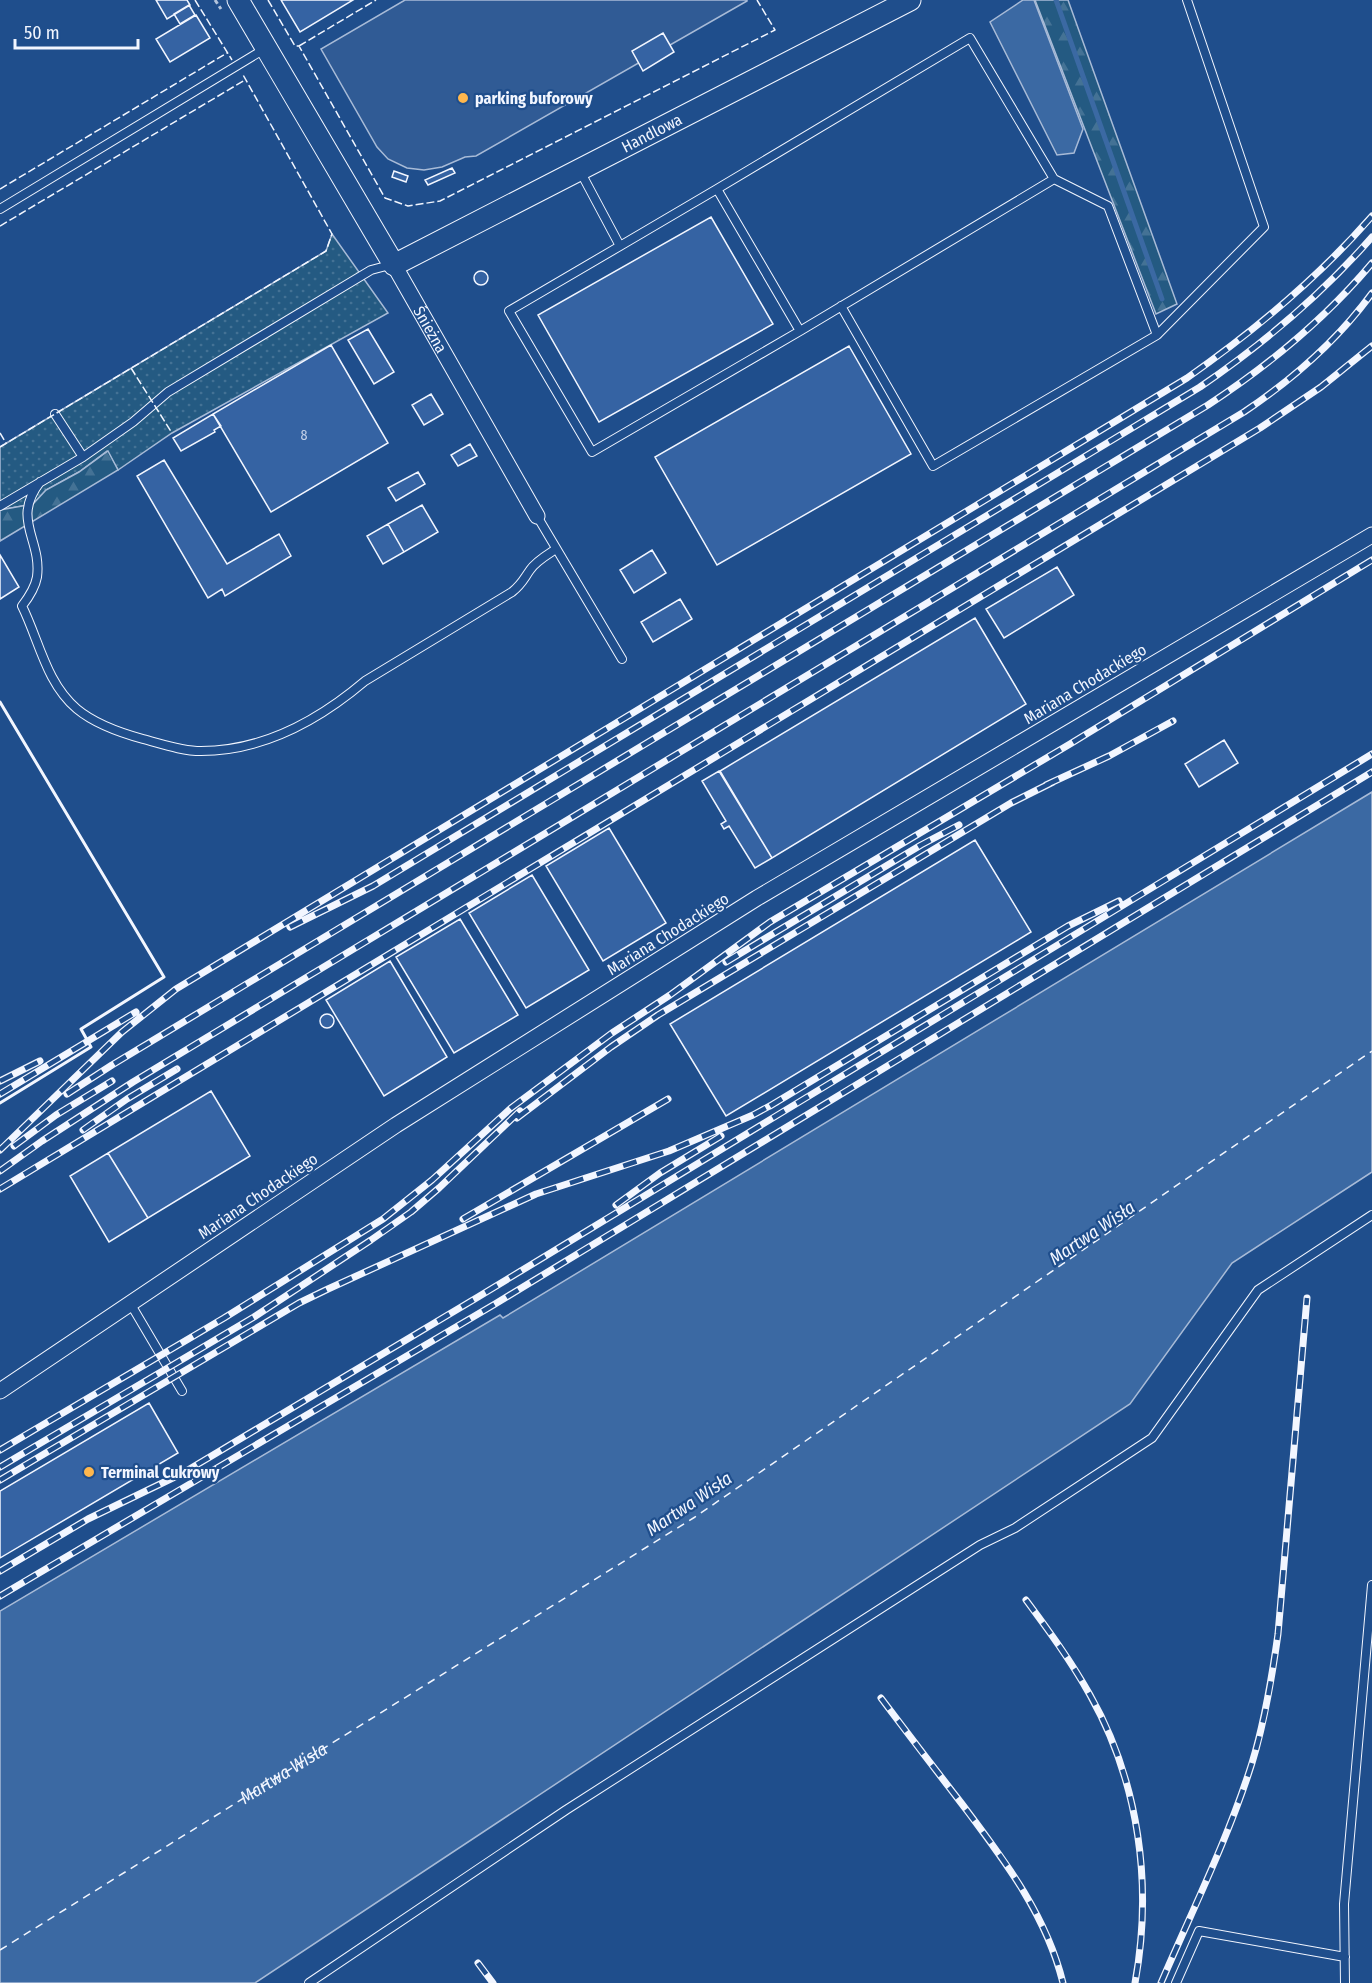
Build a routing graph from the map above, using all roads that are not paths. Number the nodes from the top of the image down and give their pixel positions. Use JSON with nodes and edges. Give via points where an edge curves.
{"nodes":[{"id":1,"x":238,"y":0,"type":"edge"},
{"id":2,"x":910,"y":0,"type":"edge"},
{"id":3,"x":1188,"y":0,"type":"edge"},
{"id":4,"x":266,"y":47,"type":"junction"},
{"id":5,"x":579,"y":170,"type":"junction"},
{"id":6,"x":1054,"y":179,"type":"junction"},
{"id":7,"x":717,"y":189,"type":"junction"},
{"id":8,"x":0,"y":209,"type":"edge"},
{"id":9,"x":620,"y":246,"type":"junction"},
{"id":10,"x":393,"y":265,"type":"junction"},
{"id":11,"x":840,"y":306,"type":"junction"},
{"id":12,"x":800,"y":331,"type":"junction"},
{"id":13,"x":1157,"y":335,"type":"junction"},
{"id":14,"x":55,"y":414,"type":"dead end"},
{"id":15,"x":83,"y":457,"type":"junction"},
{"id":16,"x":40,"y":482,"type":"junction"},
{"id":17,"x":0,"y":506,"type":"edge"},
{"id":18,"x":537,"y":516,"type":"joint"},
{"id":19,"x":1372,"y":535,"type":"edge"},
{"id":20,"x":556,"y":549,"type":"junction"},
{"id":21,"x":622,"y":659,"type":"dead end"},
{"id":22,"x":1372,"y":1215,"type":"edge"},
{"id":23,"x":130,"y":1303,"type":"junction"},
{"id":24,"x":0,"y":1391,"type":"edge"},
{"id":25,"x":182,"y":1391,"type":"dead end"},
{"id":26,"x":1372,"y":1585,"type":"edge"},
{"id":27,"x":1344,"y":1957,"type":"junction"},
{"id":28,"x":309,"y":1983,"type":"edge"},
{"id":29,"x":1176,"y":1983,"type":"edge"},
{"id":30,"x":1345,"y":1983,"type":"edge"}],
"edges":[{"from":1,"to":4,"type":"street","name":"Śnieżna"},
{"from":2,"to":5,"type":"street","name":"Handlowa"},
{"from":3,"to":13,"type":"lane","via":[[1264,226]]},
{"from":4,"to":8,"type":"lane"},
{"from":4,"to":10,"type":"street","name":"Śnieżna"},
{"from":5,"to":9,"type":"lane"},
{"from":5,"to":10,"type":"street","name":"Handlowa"},
{"from":6,"to":7,"type":"lane","via":[[970,38]]},
{"from":6,"to":11,"type":"lane"},
{"from":6,"to":13,"type":"lane","via":[[1108,206]]},
{"from":7,"to":9,"type":"lane"},
{"from":7,"to":12,"type":"lane"},
{"from":9,"to":12,"type":"lane","via":[[509,311],[592,452]]},
{"from":10,"to":15,"type":"lane","via":[[371,270],[168,392]]},
{"from":10,"to":18,"type":"street","name":"Śnieżna"},
{"from":11,"to":12,"type":"lane"},
{"from":11,"to":13,"type":"lane","via":[[933,466]]},
{"from":14,"to":15,"type":"lane"},
{"from":15,"to":16,"type":"lane"},
{"from":16,"to":17,"type":"lane"},
{"from":16,"to":20,"type":"lane","via":[[31,493],[27,517],[37,577],[22,606],[60,689],[77,709],[102,724],[167,746],[200,751],[240,747],[308,722],[365,681],[512,592],[538,561]]},
{"from":18,"to":20,"type":"lane","name":"Śnieżna"},
{"from":19,"to":23,"type":"street","name":"Mariana Chodackiego","via":[[757,898],[396,1125]]},
{"from":20,"to":21,"type":"lane","name":"Śnieżna"},
{"from":22,"to":28,"type":"lane","via":[[1258,1290],[1152,1438],[566,1810]]},
{"from":23,"to":24,"type":"street","name":"Mariana Chodackiego"},
{"from":23,"to":25,"type":"lane"},
{"from":26,"to":27,"type":"lane","via":[[1344,1904]]},
{"from":27,"to":29,"type":"lane","via":[[1199,1930]]},
{"from":27,"to":30,"type":"lane"}]}
